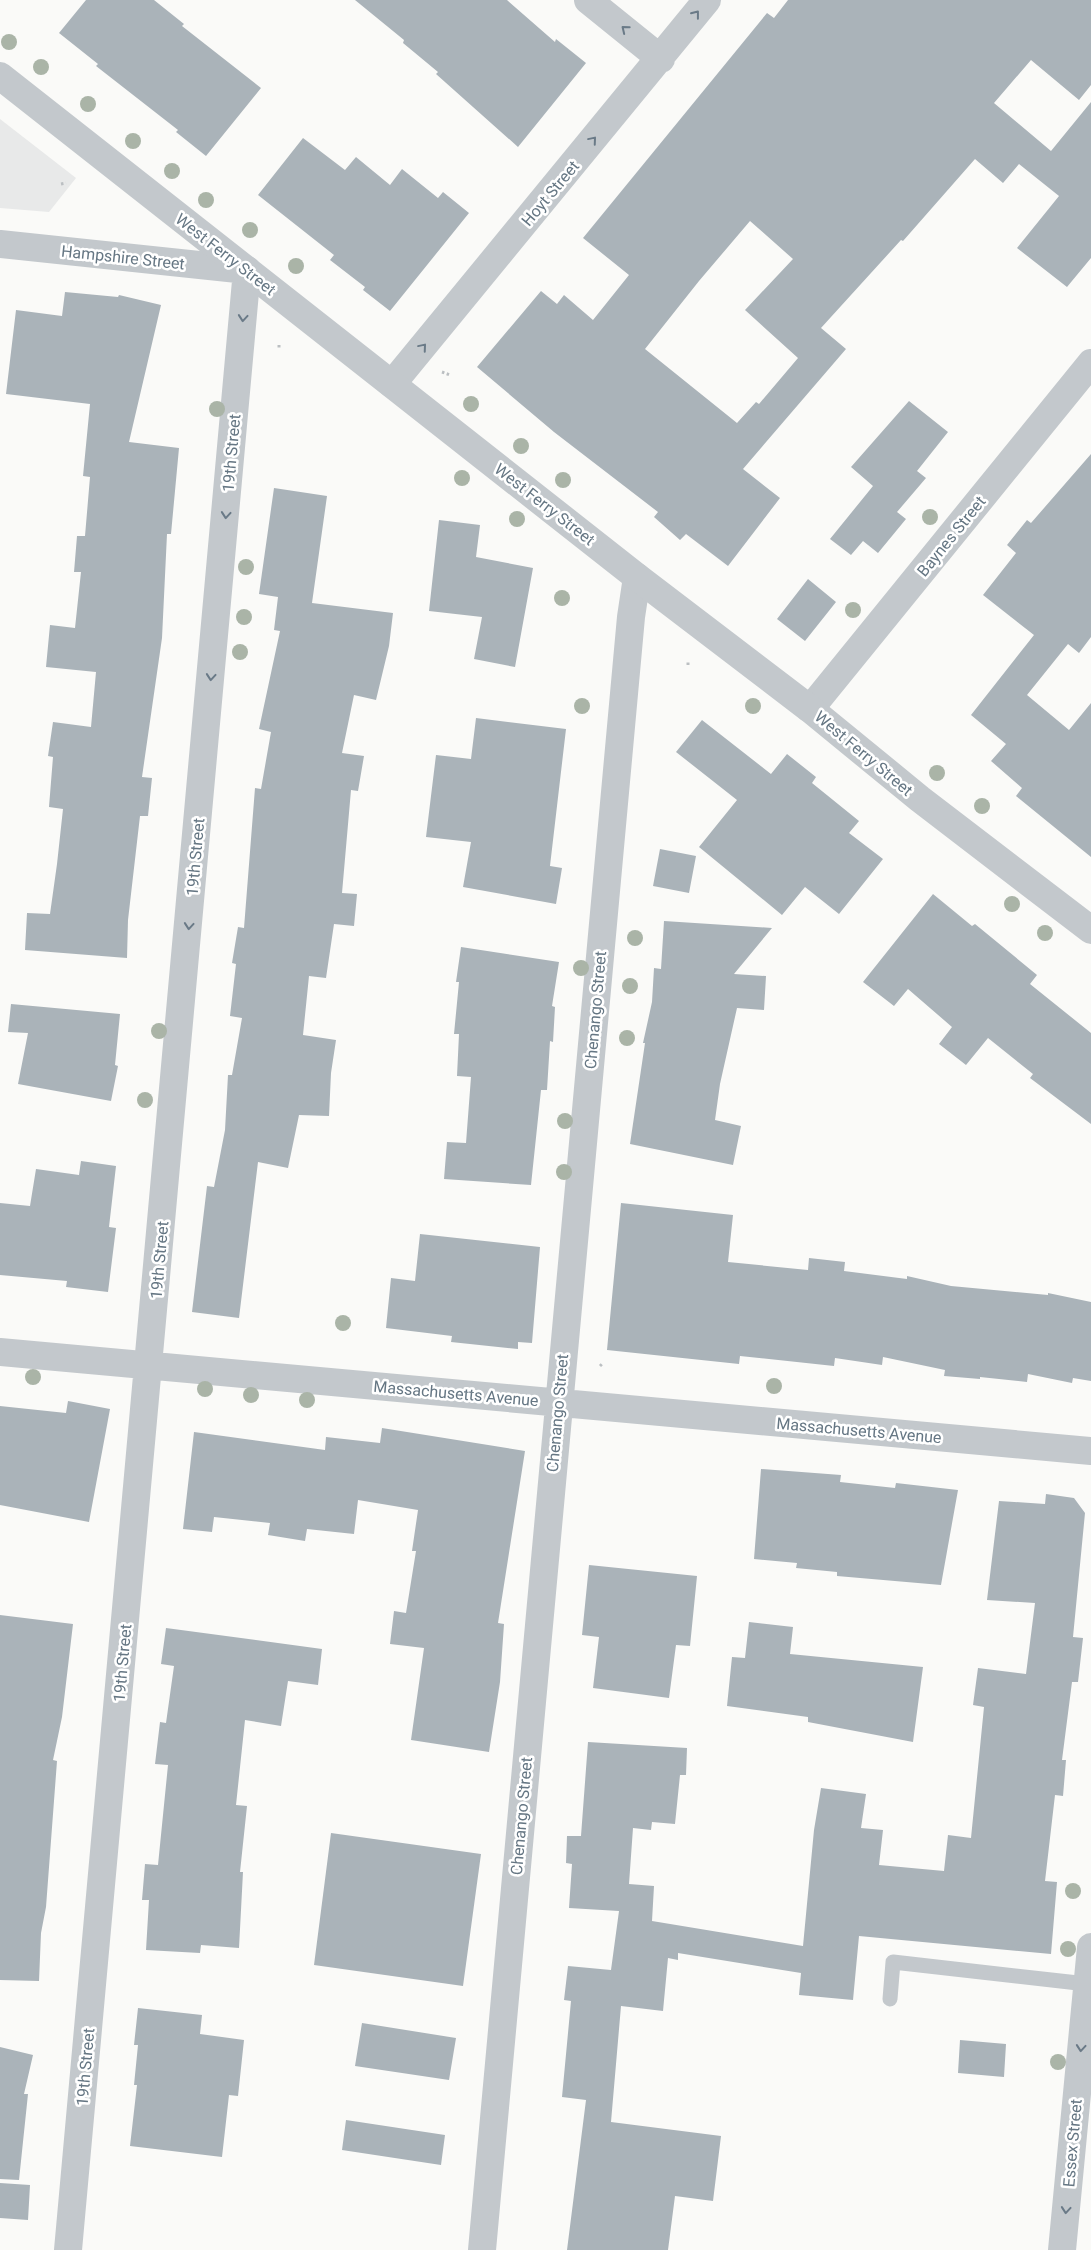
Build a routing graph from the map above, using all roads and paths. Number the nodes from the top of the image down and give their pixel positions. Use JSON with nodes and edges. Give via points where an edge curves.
{"nodes":[{"id":1,"x":588,"y":0,"type":"edge"},
{"id":2,"x":707,"y":0,"type":"edge"},
{"id":3,"x":661,"y":59,"type":"junction"},
{"id":4,"x":0,"y":76,"type":"edge"},
{"id":5,"x":0,"y":244,"type":"edge"},
{"id":6,"x":247,"y":270,"type":"junction"},
{"id":7,"x":1091,"y":363,"type":"edge"},
{"id":8,"x":442,"y":372,"type":"dead end"},
{"id":9,"x":450,"y":375,"type":"dead end"},
{"id":10,"x":392,"y":384,"type":"junction"},
{"id":11,"x":636,"y":576,"type":"junction"},
{"id":12,"x":810,"y":709,"type":"junction"},
{"id":13,"x":1091,"y":930,"type":"edge"},
{"id":14,"x":0,"y":1352,"type":"edge"},
{"id":15,"x":150,"y":1365,"type":"junction"},
{"id":16,"x":558,"y":1402,"type":"junction"},
{"id":17,"x":1091,"y":1451,"type":"edge"},
{"id":18,"x":1091,"y":1947,"type":"edge"},
{"id":19,"x":1088,"y":1984,"type":"junction"},
{"id":20,"x":890,"y":1999,"type":"dead end"},
{"id":21,"x":68,"y":2250,"type":"edge"},
{"id":22,"x":482,"y":2250,"type":"edge"},
{"id":23,"x":1062,"y":2250,"type":"edge"}],
"edges":[{"from":3,"to":1,"type":"street","one_way":true},
{"from":3,"to":2,"type":"street","name":"Hoyt Street","one_way":true},
{"from":10,"to":3,"type":"street","name":"Hoyt Street","one_way":true},
{"from":4,"to":6,"type":"street","name":"West Ferry Street"},
{"from":5,"to":6,"type":"street","name":"Hampshire Street"},
{"from":6,"to":10,"type":"street","name":"West Ferry Street"},
{"from":6,"to":15,"type":"street","name":"19th Street","one_way":true},
{"from":7,"to":12,"type":"street","name":"Baynes Street"},
{"from":8,"to":9,"type":"path"},
{"from":10,"to":11,"type":"street","name":"West Ferry Street"},
{"from":11,"to":12,"type":"street","name":"West Ferry Street"},
{"from":11,"to":16,"type":"street","name":"Chenango Street"},
{"from":12,"to":13,"type":"street","name":"West Ferry Street","via":[[920,799]]},
{"from":14,"to":15,"type":"street","name":"Massachusetts Avenue"},
{"from":15,"to":16,"type":"street","name":"Massachusetts Avenue"},
{"from":15,"to":21,"type":"street","name":"19th Street"},
{"from":16,"to":17,"type":"street","name":"Massachusetts Avenue"},
{"from":16,"to":22,"type":"street","name":"Chenango Street"},
{"from":18,"to":19,"type":"street","name":"Essex Street"},
{"from":19,"to":20,"type":"lane","via":[[893,1962]]},
{"from":19,"to":23,"type":"street","name":"Essex Street","one_way":true}]}
